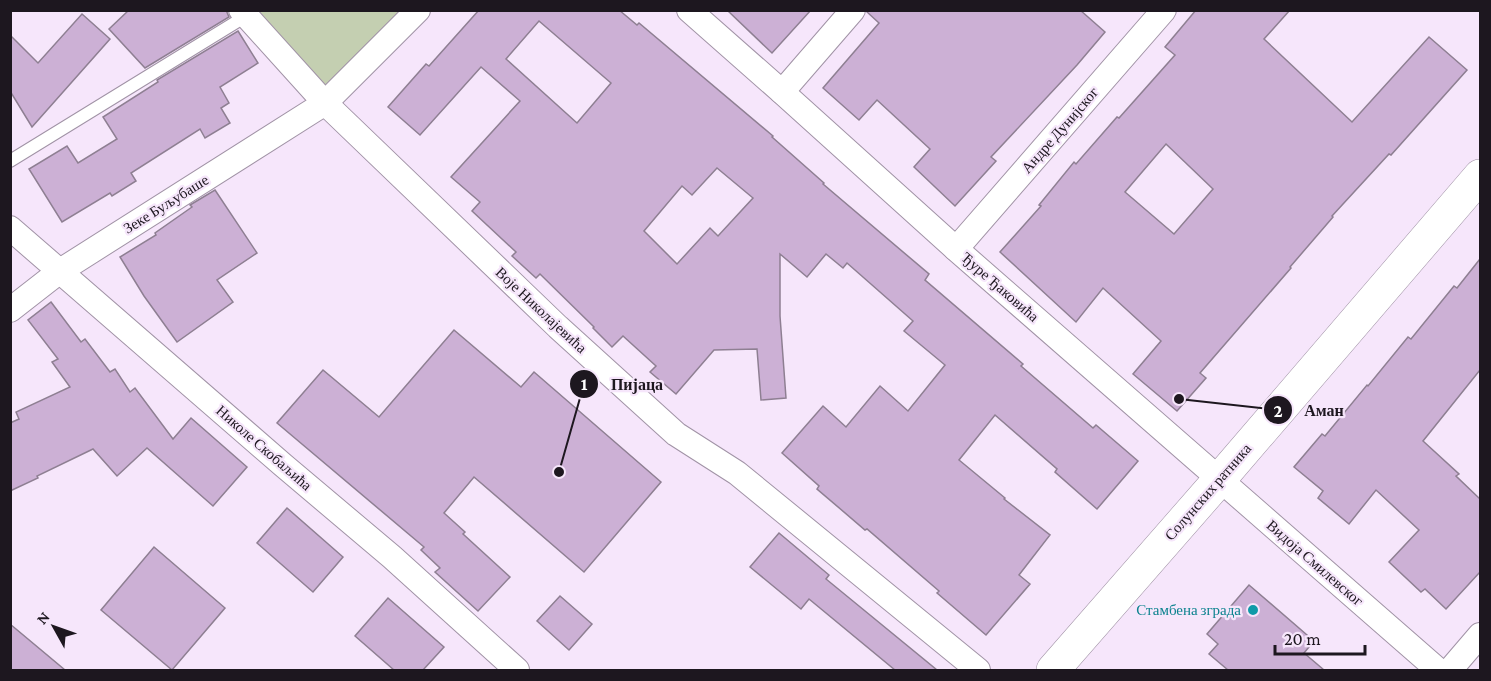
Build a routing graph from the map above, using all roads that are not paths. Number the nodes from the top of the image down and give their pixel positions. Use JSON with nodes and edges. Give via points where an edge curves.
{"nodes":[{"id":1,"x":418,"y":10,"type":"edge"},
{"id":2,"x":689,"y":10,"type":"edge"},
{"id":3,"x":853,"y":10,"type":"edge"},
{"id":4,"x":1164,"y":10,"type":"edge"},
{"id":5,"x":244,"y":13,"type":"edge"},
{"id":6,"x":782,"y":92,"type":"junction"},
{"id":7,"x":325,"y":103,"type":"junction"},
{"id":8,"x":10,"y":161,"type":"edge"},
{"id":9,"x":1480,"y":176,"type":"edge"},
{"id":10,"x":10,"y":228,"type":"edge"},
{"id":11,"x":956,"y":249,"type":"junction"},
{"id":12,"x":60,"y":271,"type":"junction"},
{"id":13,"x":10,"y":310,"type":"edge"},
{"id":14,"x":1219,"y":480,"type":"junction"},
{"id":15,"x":1480,"y":635,"type":"edge"},
{"id":16,"x":517,"y":670,"type":"edge"},
{"id":17,"x":978,"y":670,"type":"edge"},
{"id":18,"x":1053,"y":670,"type":"edge"},
{"id":19,"x":1438,"y":670,"type":"edge"},
{"id":20,"x":1450,"y":670,"type":"edge"}],
"edges":[{"from":1,"to":7,"type":"street","name":"Зеке Буљубаше"},
{"from":2,"to":6,"type":"street","name":"Ђуре Ђаковића"},
{"from":3,"to":6,"type":"street"},
{"from":4,"to":11,"type":"street","name":"Андре Дунијског"},
{"from":5,"to":7,"type":"street","name":"Воје Николајевића"},
{"from":5,"to":8,"type":"lane"},
{"from":6,"to":11,"type":"street","name":"Ђуре Ђаковића"},
{"from":7,"to":12,"type":"street","name":"Зеке Буљубаше"},
{"from":7,"to":17,"type":"street","name":"Воје Николајевића","via":[[558,327],[676,434],[737,473]]},
{"from":9,"to":14,"type":"main road","name":"Солунских ратника"},
{"from":10,"to":12,"type":"street","name":"Николе Скобаљића"},
{"from":11,"to":14,"type":"street","name":"Ђуре Ђаковића"},
{"from":12,"to":13,"type":"street","name":"Зеке Буљубаше"},
{"from":12,"to":16,"type":"street","name":"Николе Скобаљића"},
{"from":14,"to":18,"type":"main road","name":"Солунских ратника"},
{"from":14,"to":19,"type":"street","name":"Видоја Смилевског"},
{"from":15,"to":20,"type":"street"}]}
